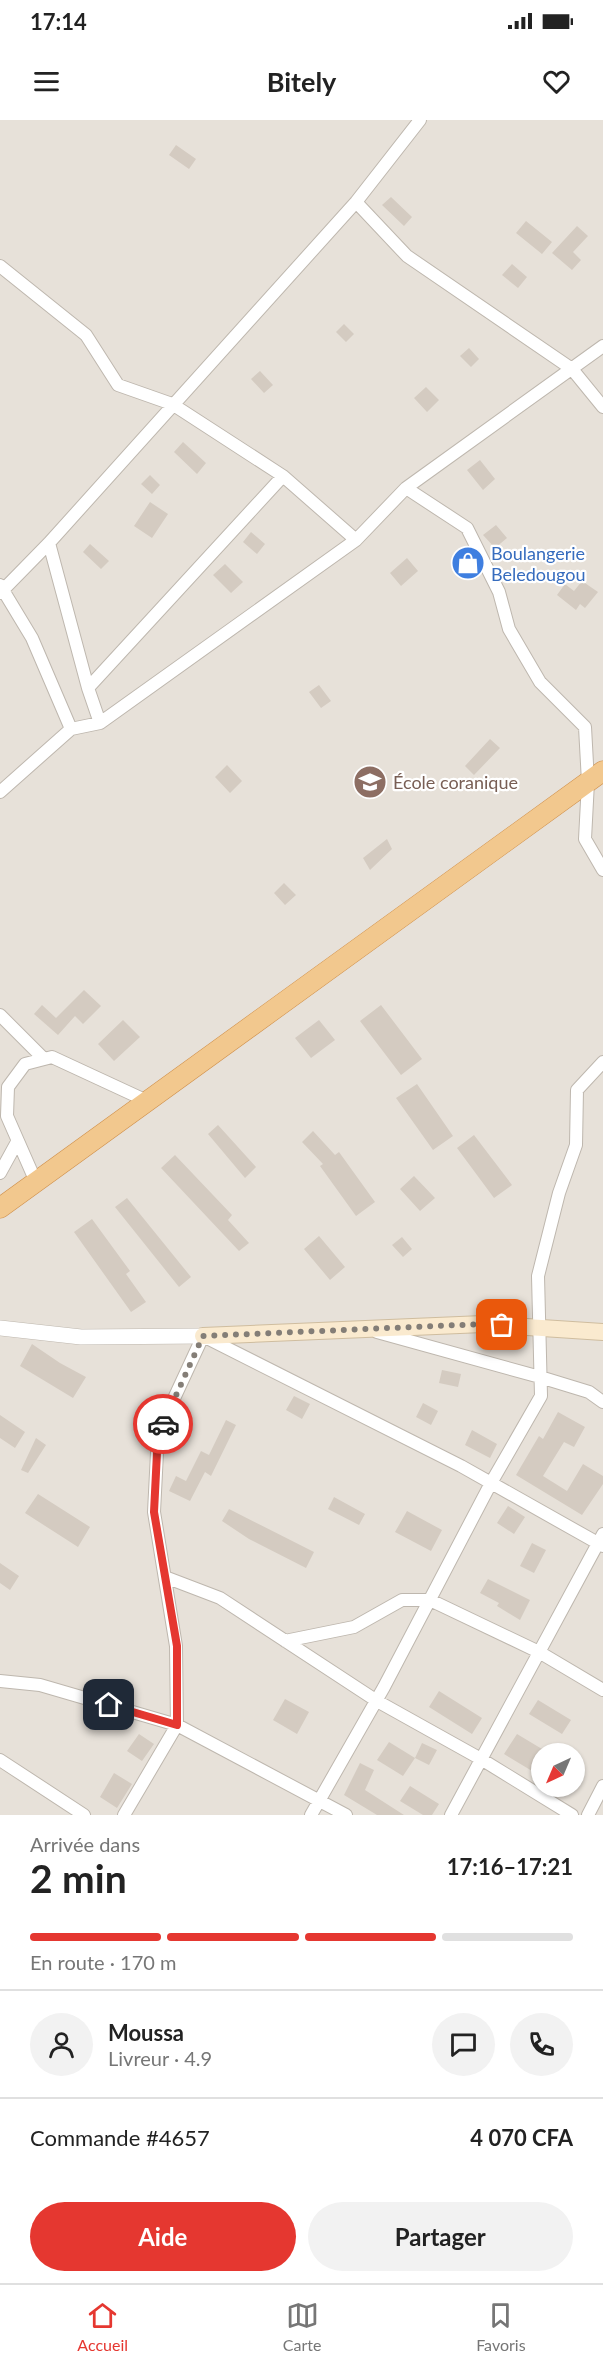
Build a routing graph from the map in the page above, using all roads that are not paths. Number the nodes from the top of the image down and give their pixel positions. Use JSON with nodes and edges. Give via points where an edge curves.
{"nodes":[{"id":1,"x":420,"y":120,"type":"edge"},
{"id":2,"x":356,"y":202,"type":"junction"},
{"id":3,"x":0,"y":266,"type":"edge"},
{"id":4,"x":603,"y":346,"type":"edge"},
{"id":5,"x":572,"y":369,"type":"junction"},
{"id":6,"x":172,"y":404,"type":"junction"},
{"id":7,"x":603,"y":407,"type":"edge"},
{"id":8,"x":283,"y":476,"type":"junction"},
{"id":9,"x":406,"y":488,"type":"junction"},
{"id":10,"x":356,"y":540,"type":"junction"},
{"id":11,"x":49,"y":543,"type":"junction"},
{"id":12,"x":1,"y":589,"type":"edge"},
{"id":13,"x":88,"y":688,"type":"junction"},
{"id":14,"x":100,"y":723,"type":"junction"},
{"id":15,"x":71,"y":729,"type":"junction"},
{"id":16,"x":596,"y":776,"type":"edge"},
{"id":17,"x":0,"y":792,"type":"edge"},
{"id":18,"x":603,"y":870,"type":"edge"},
{"id":19,"x":0,"y":1015,"type":"edge"},
{"id":20,"x":44,"y":1059,"type":"junction"},
{"id":21,"x":603,"y":1062,"type":"edge"},
{"id":22,"x":4,"y":1095,"type":"edge"},
{"id":23,"x":147,"y":1101,"type":"junction"},
{"id":24,"x":17,"y":1142,"type":"junction"},
{"id":25,"x":0,"y":1173,"type":"edge"},
{"id":26,"x":36,"y":1182,"type":"junction"},
{"id":27,"x":0,"y":1208,"type":"edge"},
{"id":28,"x":0,"y":1328,"type":"edge"},
{"id":29,"x":365,"y":1328,"type":"junction"},
{"id":30,"x":539,"y":1328,"type":"junction"},
{"id":31,"x":603,"y":1332,"type":"edge"},
{"id":32,"x":203,"y":1336,"type":"junction"},
{"id":33,"x":540,"y":1377,"type":"junction"},
{"id":34,"x":603,"y":1402,"type":"edge"},
{"id":35,"x":491,"y":1483,"type":"junction"},
{"id":36,"x":601,"y":1541,"type":"edge"},
{"id":37,"x":165,"y":1577,"type":"junction"},
{"id":38,"x":430,"y":1600,"type":"junction"},
{"id":39,"x":285,"y":1641,"type":"junction"},
{"id":40,"x":539,"y":1652,"type":"junction"},
{"id":41,"x":0,"y":1681,"type":"edge"},
{"id":42,"x":603,"y":1690,"type":"edge"},
{"id":43,"x":377,"y":1701,"type":"junction"},
{"id":44,"x":177,"y":1725,"type":"junction"},
{"id":45,"x":482,"y":1759,"type":"junction"},
{"id":46,"x":0,"y":1760,"type":"edge"},
{"id":47,"x":603,"y":1786,"type":"edge"},
{"id":48,"x":319,"y":1801,"type":"junction"},
{"id":49,"x":84,"y":1815,"type":"edge"},
{"id":50,"x":124,"y":1815,"type":"edge"},
{"id":51,"x":311,"y":1815,"type":"edge"},
{"id":52,"x":346,"y":1815,"type":"edge"},
{"id":53,"x":451,"y":1815,"type":"edge"},
{"id":54,"x":572,"y":1815,"type":"edge"},
{"id":55,"x":588,"y":1815,"type":"edge"}],
"edges":[{"from":1,"to":2,"type":"street"},
{"from":2,"to":5,"type":"street","via":[[407,256]]},
{"from":2,"to":6,"type":"street"},
{"from":3,"to":6,"type":"street","via":[[86,335],[118,385]]},
{"from":4,"to":5,"type":"street"},
{"from":5,"to":7,"type":"street"},
{"from":5,"to":9,"type":"street"},
{"from":6,"to":8,"type":"street"},
{"from":6,"to":11,"type":"street"},
{"from":8,"to":10,"type":"street"},
{"from":8,"to":13,"type":"street"},
{"from":9,"to":10,"type":"street"},
{"from":9,"to":16,"type":"street","via":[[467,528],[499,592],[509,629],[540,682],[585,727]]},
{"from":10,"to":14,"type":"street"},
{"from":11,"to":12,"type":"street"},
{"from":11,"to":13,"type":"street"},
{"from":12,"to":15,"type":"street","via":[[32,638]]},
{"from":13,"to":14,"type":"street"},
{"from":14,"to":15,"type":"street"},
{"from":15,"to":17,"type":"street"},
{"from":16,"to":18,"type":"street","via":[[585,839]]},
{"from":16,"to":23,"type":"highway"},
{"from":19,"to":20,"type":"street"},
{"from":20,"to":22,"type":"street","via":[[25,1064]]},
{"from":20,"to":23,"type":"street","via":[[52,1057]]},
{"from":21,"to":30,"type":"street","via":[[577,1090],[576,1145],[538,1276]]},
{"from":22,"to":24,"type":"street"},
{"from":23,"to":26,"type":"highway"},
{"from":24,"to":25,"type":"street"},
{"from":24,"to":26,"type":"street"},
{"from":26,"to":27,"type":"highway"},
{"from":28,"to":32,"type":"street","via":[[81,1337]]},
{"from":29,"to":30,"type":"main road","via":[[483,1324]]},
{"from":29,"to":32,"type":"main road"},
{"from":29,"to":33,"type":"street"},
{"from":30,"to":31,"type":"main road"},
{"from":30,"to":33,"type":"street"},
{"from":32,"to":35,"type":"street"},
{"from":32,"to":37,"type":"street","via":[[158,1433],[154,1512]]},
{"from":33,"to":34,"type":"street","via":[[589,1392]]},
{"from":33,"to":35,"type":"street","via":[[541,1396]]},
{"from":35,"to":36,"type":"street"},
{"from":35,"to":38,"type":"street"},
{"from":36,"to":40,"type":"street"},
{"from":37,"to":39,"type":"street","via":[[220,1598]]},
{"from":37,"to":44,"type":"street","via":[[177,1646]]},
{"from":38,"to":39,"type":"street","via":[[402,1600],[354,1627]]},
{"from":38,"to":40,"type":"street"},
{"from":38,"to":43,"type":"street"},
{"from":39,"to":43,"type":"street"},
{"from":40,"to":42,"type":"street"},
{"from":40,"to":45,"type":"street"},
{"from":41,"to":44,"type":"street","via":[[40,1685]]},
{"from":43,"to":45,"type":"street"},
{"from":43,"to":48,"type":"street"},
{"from":44,"to":48,"type":"street"},
{"from":44,"to":50,"type":"street"},
{"from":45,"to":53,"type":"street"},
{"from":45,"to":54,"type":"street"},
{"from":46,"to":49,"type":"street"},
{"from":47,"to":55,"type":"street"},
{"from":48,"to":51,"type":"street"},
{"from":48,"to":52,"type":"street"}]}
